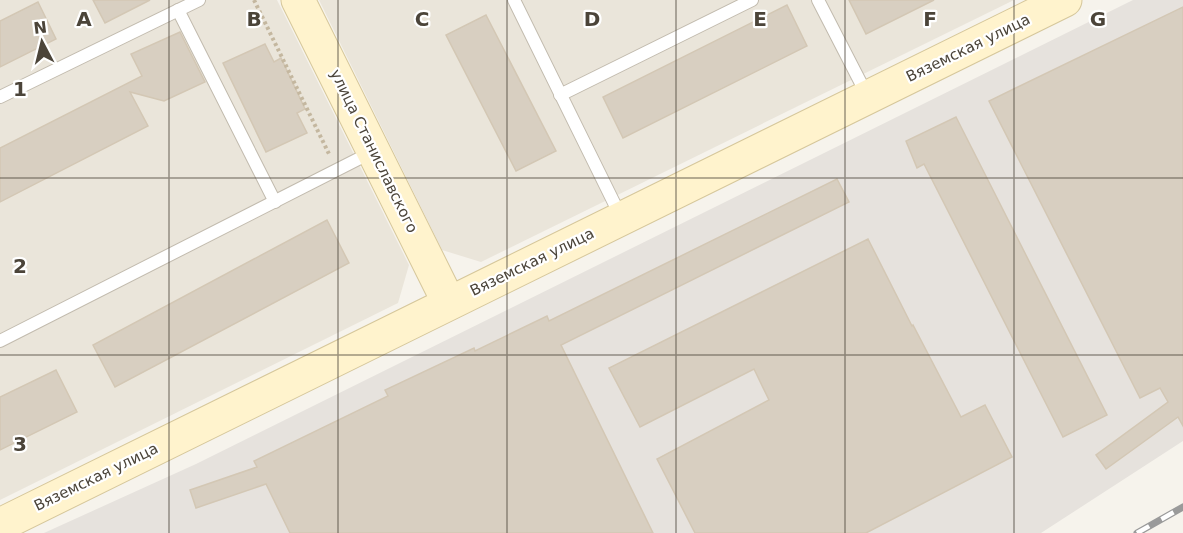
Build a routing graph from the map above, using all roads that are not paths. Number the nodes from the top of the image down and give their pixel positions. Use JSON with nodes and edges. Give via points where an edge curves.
{"nodes":[{"id":1,"x":199,"y":0,"type":"edge"},
{"id":2,"x":298,"y":0,"type":"edge"},
{"id":3,"x":514,"y":0,"type":"edge"},
{"id":4,"x":752,"y":0,"type":"edge"},
{"id":5,"x":818,"y":0,"type":"edge"},
{"id":6,"x":1065,"y":0,"type":"edge"},
{"id":7,"x":178,"y":10,"type":"junction"},
{"id":8,"x":560,"y":95,"type":"junction"},
{"id":9,"x":0,"y":97,"type":"edge"},
{"id":10,"x":868,"y":97,"type":"junction"},
{"id":11,"x":373,"y":151,"type":"junction"},
{"id":12,"x":275,"y":202,"type":"junction"},
{"id":13,"x":621,"y":218,"type":"junction"},
{"id":14,"x":449,"y":303,"type":"junction"},
{"id":15,"x":0,"y":341,"type":"edge"},
{"id":16,"x":0,"y":525,"type":"edge"}],
"edges":[{"from":1,"to":7,"type":"lane"},
{"from":2,"to":11,"type":"main road","name":"улица Станиславского"},
{"from":3,"to":8,"type":"lane"},
{"from":4,"to":8,"type":"lane"},
{"from":5,"to":10,"type":"lane"},
{"from":6,"to":10,"type":"main road","name":"Вяземская улица"},
{"from":7,"to":9,"type":"lane"},
{"from":7,"to":12,"type":"lane"},
{"from":8,"to":13,"type":"lane"},
{"from":10,"to":13,"type":"main road","name":"Вяземская улица"},
{"from":11,"to":12,"type":"lane"},
{"from":11,"to":14,"type":"main road","name":"улица Станиславского"},
{"from":12,"to":15,"type":"lane"},
{"from":13,"to":14,"type":"main road","name":"Вяземская улица"},
{"from":14,"to":16,"type":"main road","name":"Вяземская улица"}]}
